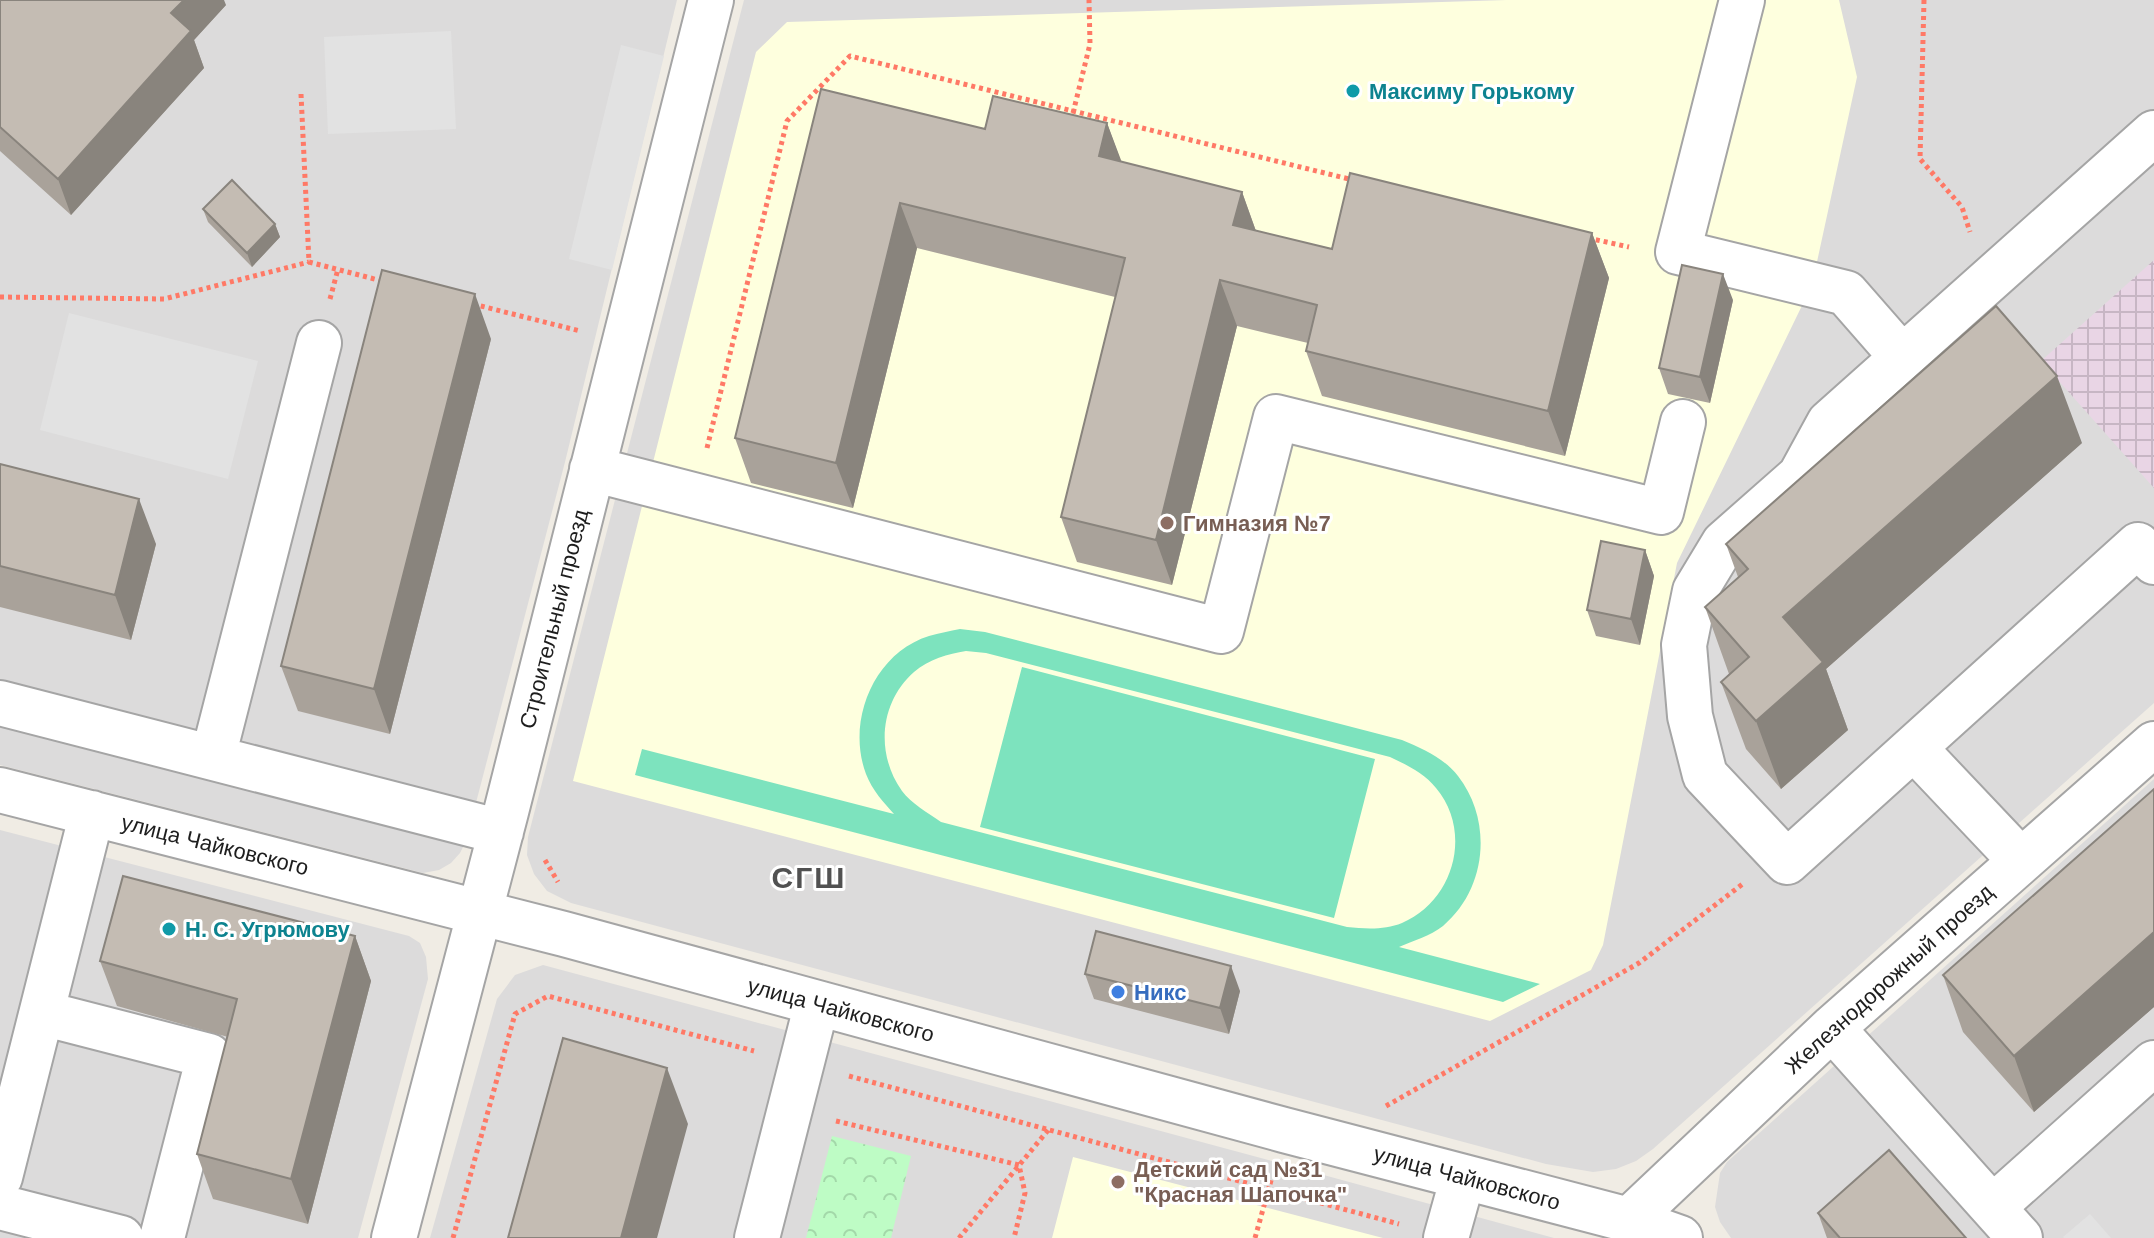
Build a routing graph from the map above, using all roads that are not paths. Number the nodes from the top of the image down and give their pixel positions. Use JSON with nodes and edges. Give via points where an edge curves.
{"nodes":[{"id":1,"x":711,"y":0,"type":"edge"},
{"id":2,"x":1742,"y":0,"type":"edge"},
{"id":3,"x":2154,"y":133,"type":"edge"},
{"id":4,"x":319,"y":343,"type":"dead end"},
{"id":5,"x":1902,"y":357,"type":"junction"},
{"id":6,"x":1683,"y":422,"type":"dead end"},
{"id":7,"x":592,"y":469,"type":"junction"},
{"id":8,"x":2154,"y":562,"type":"edge"},
{"id":9,"x":0,"y":703,"type":"edge"},
{"id":10,"x":2154,"y":744,"type":"edge"},
{"id":11,"x":1914,"y":748,"type":"junction"},
{"id":12,"x":213,"y":757,"type":"junction"},
{"id":13,"x":0,"y":790,"type":"edge"},
{"id":14,"x":92,"y":813,"type":"junction"},
{"id":15,"x":501,"y":832,"type":"junction"},
{"id":16,"x":2021,"y":861,"type":"junction"},
{"id":17,"x":480,"y":912,"type":"junction"},
{"id":18,"x":817,"y":1003,"type":"junction"},
{"id":19,"x":42,"y":1013,"type":"junction"},
{"id":20,"x":1832,"y":1028,"type":"junction"},
{"id":21,"x":2154,"y":1063,"type":"edge"},
{"id":22,"x":0,"y":1177,"type":"edge"},
{"id":23,"x":1463,"y":1177,"type":"junction"},
{"id":24,"x":0,"y":1207,"type":"edge"},
{"id":25,"x":1629,"y":1220,"type":"junction"},
{"id":26,"x":2006,"y":1222,"type":"edge"},
{"id":27,"x":121,"y":1238,"type":"edge"},
{"id":28,"x":162,"y":1238,"type":"edge"},
{"id":29,"x":394,"y":1238,"type":"edge"},
{"id":30,"x":757,"y":1238,"type":"edge"},
{"id":31,"x":1447,"y":1238,"type":"edge"},
{"id":32,"x":1680,"y":1238,"type":"edge"}],
"edges":[{"from":1,"to":7,"type":"street","name":"Строительный проезд"},
{"from":2,"to":5,"type":"street","via":[[1678,252],[1846,293]]},
{"from":3,"to":5,"type":"street"},
{"from":4,"to":12,"type":"street"},
{"from":5,"to":11,"type":"street","via":[[1829,423],[1800,476],[1724,543],[1695,591],[1684,645],[1690,716],[1705,775],[1787,862]]},
{"from":6,"to":7,"type":"street","via":[[1661,512],[1276,417],[1221,631]]},
{"from":7,"to":15,"type":"street","name":"Строительный проезд"},
{"from":8,"to":11,"type":"street","via":[[2138,545]]},
{"from":9,"to":12,"type":"street"},
{"from":10,"to":16,"type":"street","name":"Железнодорожный проезд"},
{"from":11,"to":16,"type":"street"},
{"from":12,"to":15,"type":"street"},
{"from":13,"to":14,"type":"street","name":"улица Чайковского"},
{"from":14,"to":17,"type":"street","name":"улица Чайковского"},
{"from":14,"to":19,"type":"street"},
{"from":15,"to":17,"type":"street","name":"Строительный проезд"},
{"from":16,"to":20,"type":"street","name":"Железнодорожный проезд"},
{"from":17,"to":18,"type":"street","name":"улица Чайковского"},
{"from":17,"to":29,"type":"street","name":"Строительный проезд"},
{"from":18,"to":23,"type":"street","name":"улица Чайковского"},
{"from":18,"to":30,"type":"street"},
{"from":19,"to":22,"type":"street"},
{"from":19,"to":28,"type":"street","via":[[209,1056]]},
{"from":20,"to":25,"type":"street","name":"Железнодорожный проезд"},
{"from":20,"to":26,"type":"street"},
{"from":21,"to":26,"type":"street"},
{"from":23,"to":25,"type":"street","name":"улица Чайковского"},
{"from":23,"to":31,"type":"street"},
{"from":24,"to":27,"type":"street"},
{"from":25,"to":32,"type":"street","name":"улица Чайковского"}]}
